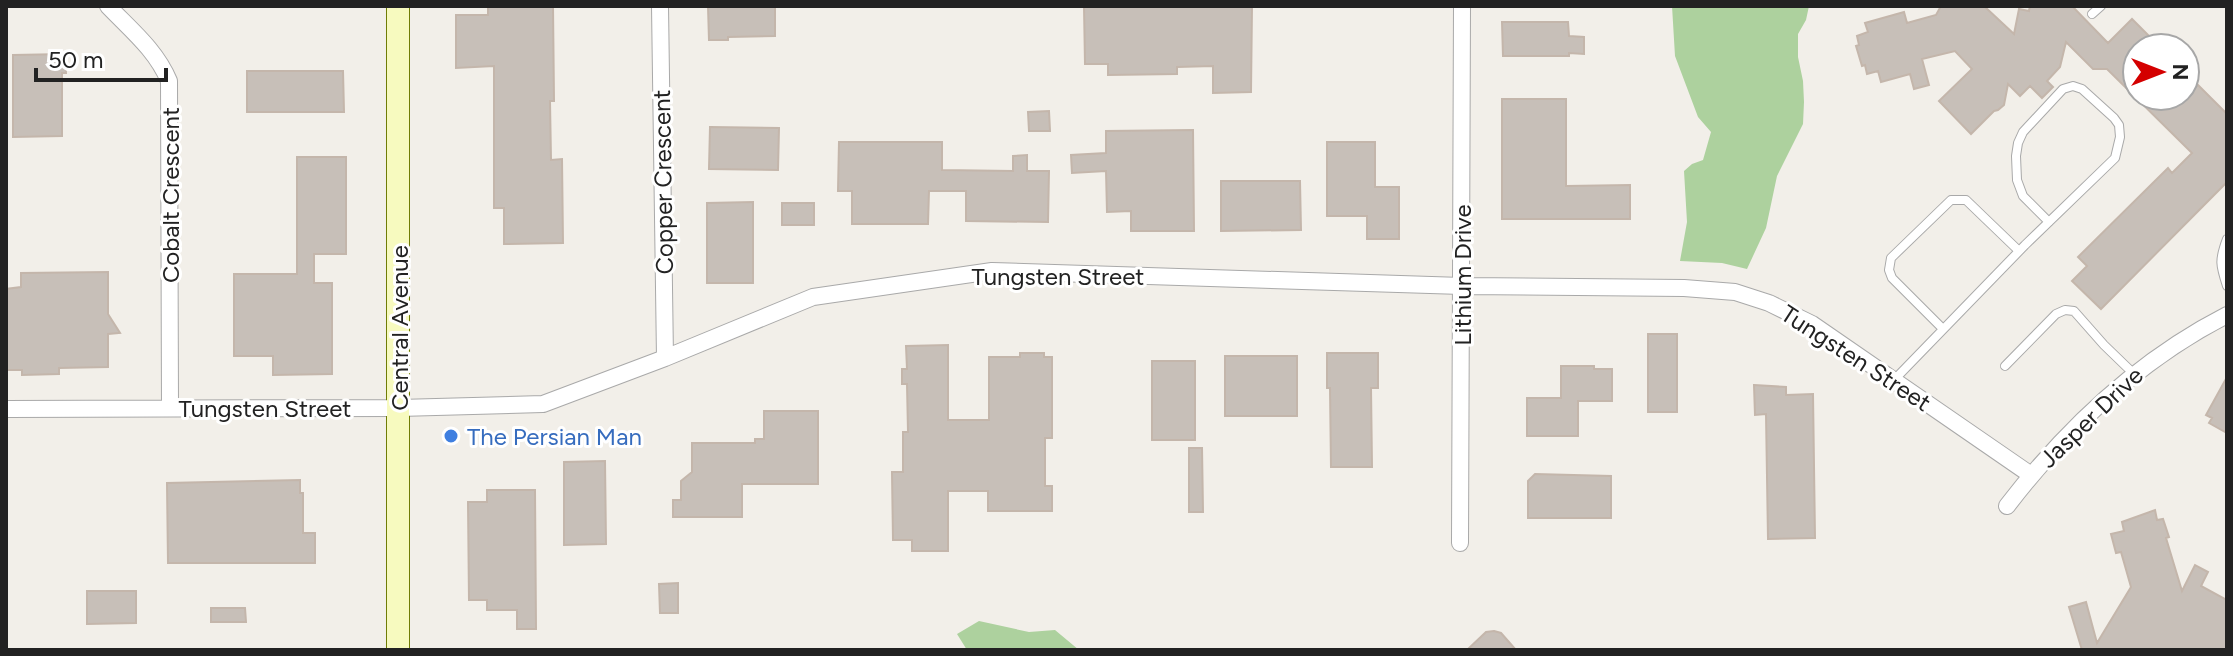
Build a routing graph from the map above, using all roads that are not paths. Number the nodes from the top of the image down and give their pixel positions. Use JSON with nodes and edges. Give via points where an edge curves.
{"nodes":[{"id":1,"x":108,"y":6,"type":"edge"},
{"id":2,"x":398,"y":6,"type":"edge"},
{"id":3,"x":660,"y":6,"type":"edge"},
{"id":4,"x":1462,"y":6,"type":"edge"},
{"id":5,"x":2101,"y":6,"type":"edge"},
{"id":6,"x":2092,"y":14,"type":"dead end"},
{"id":7,"x":2049,"y":222,"type":"junction"},
{"id":8,"x":2227,"y":239,"type":"edge"},
{"id":9,"x":2019,"y":251,"type":"junction"},
{"id":10,"x":1462,"y":286,"type":"junction"},
{"id":11,"x":2227,"y":286,"type":"edge"},
{"id":12,"x":2227,"y":315,"type":"edge"},
{"id":13,"x":1943,"y":329,"type":"junction"},
{"id":14,"x":665,"y":358,"type":"junction"},
{"id":15,"x":2005,"y":366,"type":"dead end"},
{"id":16,"x":2134,"y":374,"type":"junction"},
{"id":17,"x":1894,"y":380,"type":"junction"},
{"id":18,"x":170,"y":408,"type":"junction"},
{"id":19,"x":399,"y":408,"type":"junction"},
{"id":20,"x":6,"y":409,"type":"edge"},
{"id":21,"x":2031,"y":475,"type":"junction"},
{"id":22,"x":2007,"y":506,"type":"dead end"},
{"id":23,"x":1460,"y":543,"type":"dead end"},
{"id":24,"x":398,"y":650,"type":"edge"}],
"edges":[{"from":1,"to":18,"type":"street","name":"Cobalt Crescent","via":[[149,47],[169,81]]},
{"from":2,"to":19,"type":"main road","name":"Central Avenue"},
{"from":3,"to":14,"type":"street","name":"Copper Crescent"},
{"from":4,"to":10,"type":"street","name":"Lithium Drive"},
{"from":5,"to":6,"type":"lane"},
{"from":7,"to":7,"type":"lane","via":[[2119,148],[2114,118],[2073,86],[2063,89],[2018,143],[2017,180],[2023,196]]},
{"from":7,"to":9,"type":"lane"},
{"from":8,"to":11,"type":"lane","via":[[2220,256]]},
{"from":9,"to":13,"type":"lane"},
{"from":9,"to":13,"type":"lane","via":[[1966,200],[1958,199],[1891,258],[1892,278]]},
{"from":10,"to":14,"type":"street","name":"Tungsten Street","via":[[992,271],[813,297]]},
{"from":10,"to":17,"type":"street","name":"Tungsten Street","via":[[1735,292],[1812,324]]},
{"from":10,"to":23,"type":"street","name":"Lithium Drive"},
{"from":12,"to":16,"type":"street","name":"Jasper Drive"},
{"from":13,"to":17,"type":"lane"},
{"from":14,"to":19,"type":"street","name":"Tungsten Street","via":[[543,404]]},
{"from":15,"to":16,"type":"lane","via":[[2065,310],[2074,311]]},
{"from":16,"to":21,"type":"street","name":"Jasper Drive"},
{"from":17,"to":21,"type":"street","name":"Tungsten Street"},
{"from":18,"to":19,"type":"street","name":"Tungsten Street"},
{"from":18,"to":20,"type":"street","name":"Tungsten Street"},
{"from":19,"to":24,"type":"main road","name":"Central Avenue"},
{"from":21,"to":22,"type":"street","name":"Jasper Drive"}]}
